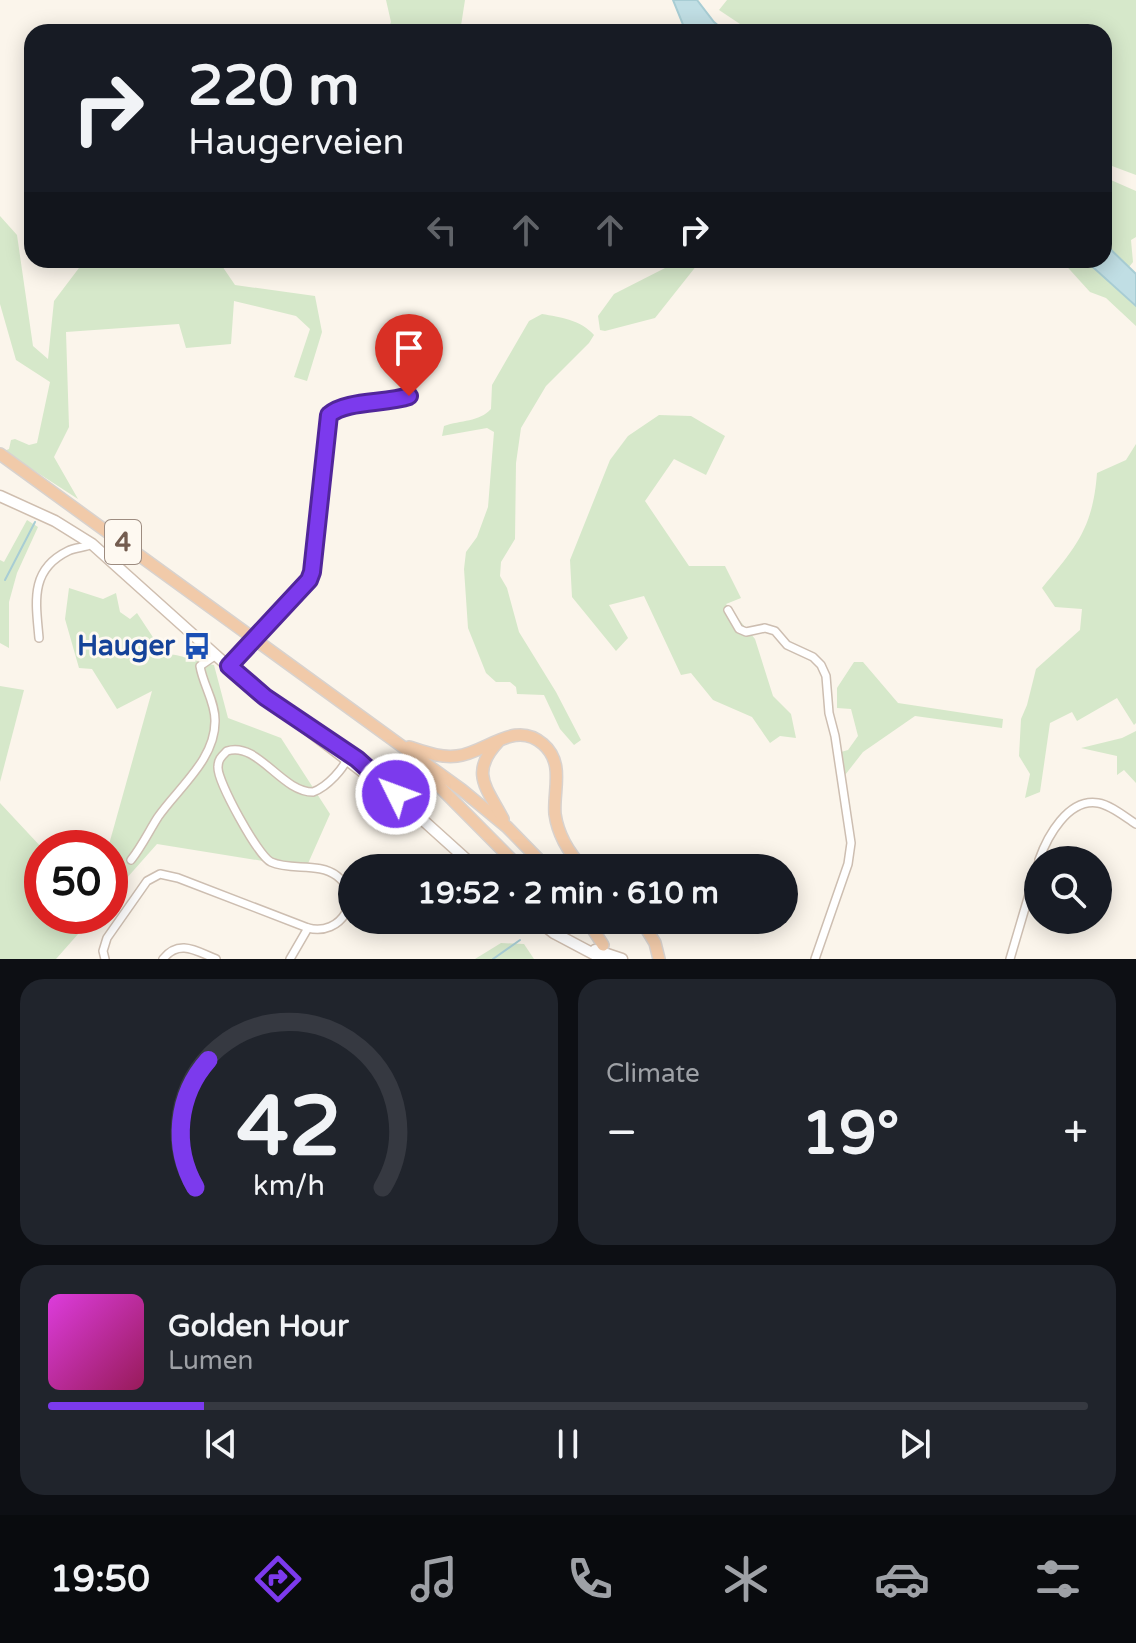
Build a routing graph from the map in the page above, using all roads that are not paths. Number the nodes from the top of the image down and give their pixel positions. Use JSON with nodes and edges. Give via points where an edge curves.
{"nodes":[{"id":1,"x":409,"y":396,"type":"dead end"},
{"id":2,"x":0,"y":454,"type":"edge"},
{"id":3,"x":0,"y":461,"type":"edge"},
{"id":4,"x":0,"y":496,"type":"edge"},
{"id":5,"x":92,"y":544,"type":"junction"},
{"id":6,"x":728,"y":610,"type":"dead end"},
{"id":7,"x":243,"y":633,"type":"junction"},
{"id":8,"x":39,"y":638,"type":"dead end"},
{"id":9,"x":216,"y":655,"type":"junction"},
{"id":10,"x":229,"y":666,"type":"junction"},
{"id":11,"x":501,"y":739,"type":"junction"},
{"id":12,"x":400,"y":745,"type":"junction"},
{"id":13,"x":347,"y":757,"type":"junction"},
{"id":14,"x":1136,"y":824,"type":"edge"},
{"id":15,"x":507,"y":827,"type":"junction"},
{"id":16,"x":1046,"y":846,"type":"edge"},
{"id":17,"x":460,"y":854,"type":"edge"},
{"id":18,"x":506,"y":854,"type":"edge"},
{"id":19,"x":533,"y":854,"type":"edge"},
{"id":20,"x":572,"y":854,"type":"edge"},
{"id":21,"x":131,"y":860,"type":"dead end"},
{"id":22,"x":1024,"y":912,"type":"edge"},
{"id":23,"x":308,"y":928,"type":"junction"},
{"id":24,"x":556,"y":934,"type":"edge"},
{"id":25,"x":596,"y":934,"type":"edge"},
{"id":26,"x":647,"y":934,"type":"edge"},
{"id":27,"x":603,"y":945,"type":"dead end"},
{"id":28,"x":581,"y":946,"type":"junction"},
{"id":29,"x":656,"y":956,"type":"edge"},
{"id":30,"x":105,"y":959,"type":"edge"},
{"id":31,"x":163,"y":959,"type":"edge"},
{"id":32,"x":216,"y":959,"type":"edge"},
{"id":33,"x":290,"y":959,"type":"edge"},
{"id":34,"x":603,"y":959,"type":"edge"},
{"id":35,"x":622,"y":959,"type":"edge"},
{"id":36,"x":815,"y":959,"type":"edge"},
{"id":37,"x":1010,"y":959,"type":"edge"}],
"edges":[{"from":1,"to":10,"type":"street","bridge":true,"via":[[329,415],[312,572],[302,590]]},
{"from":2,"to":7,"type":"highway","number":"4"},
{"from":3,"to":7,"type":"highway","number":"4"},
{"from":4,"to":5,"type":"main road"},
{"from":5,"to":8,"type":"street","via":[[57,558],[36,586]]},
{"from":5,"to":9,"type":"main road"},
{"from":6,"to":36,"type":"street","via":[[739,629],[775,631],[787,645],[813,657],[826,676],[851,843]]},
{"from":7,"to":12,"type":"highway","number":"4"},
{"from":9,"to":10,"type":"main road"},
{"from":9,"to":21,"type":"street","via":[[200,666],[215,718],[210,743]]},
{"from":10,"to":13,"type":"main road"},
{"from":11,"to":12,"type":"highway","number":"4","via":[[455,756]]},
{"from":11,"to":15,"type":"highway","number":"4","via":[[487,755],[483,776]]},
{"from":11,"to":20,"type":"highway","number":"4","via":[[527,736],[551,753],[558,827]]},
{"from":12,"to":15,"type":"highway","number":"4"},
{"from":12,"to":18,"type":"highway","number":"4"},
{"from":13,"to":17,"type":"main road"},
{"from":13,"to":23,"type":"street","via":[[323,787],[309,792],[244,750],[227,751],[218,765],[261,854],[280,864],[327,871],[344,884],[349,897],[343,917],[326,930]]},
{"from":14,"to":16,"type":"street","via":[[1102,803],[1083,805],[1054,829]]},
{"from":15,"to":19,"type":"highway","number":"4"},
{"from":22,"to":37,"type":"street"},
{"from":23,"to":30,"type":"street","via":[[160,874],[147,881],[107,938]]},
{"from":23,"to":33,"type":"street"},
{"from":24,"to":28,"type":"main road"},
{"from":25,"to":27,"type":"highway"},
{"from":26,"to":29,"type":"highway"},
{"from":28,"to":34,"type":"main road"},
{"from":28,"to":35,"type":"main road"},
{"from":31,"to":32,"type":"street","via":[[180,947]]}]}
